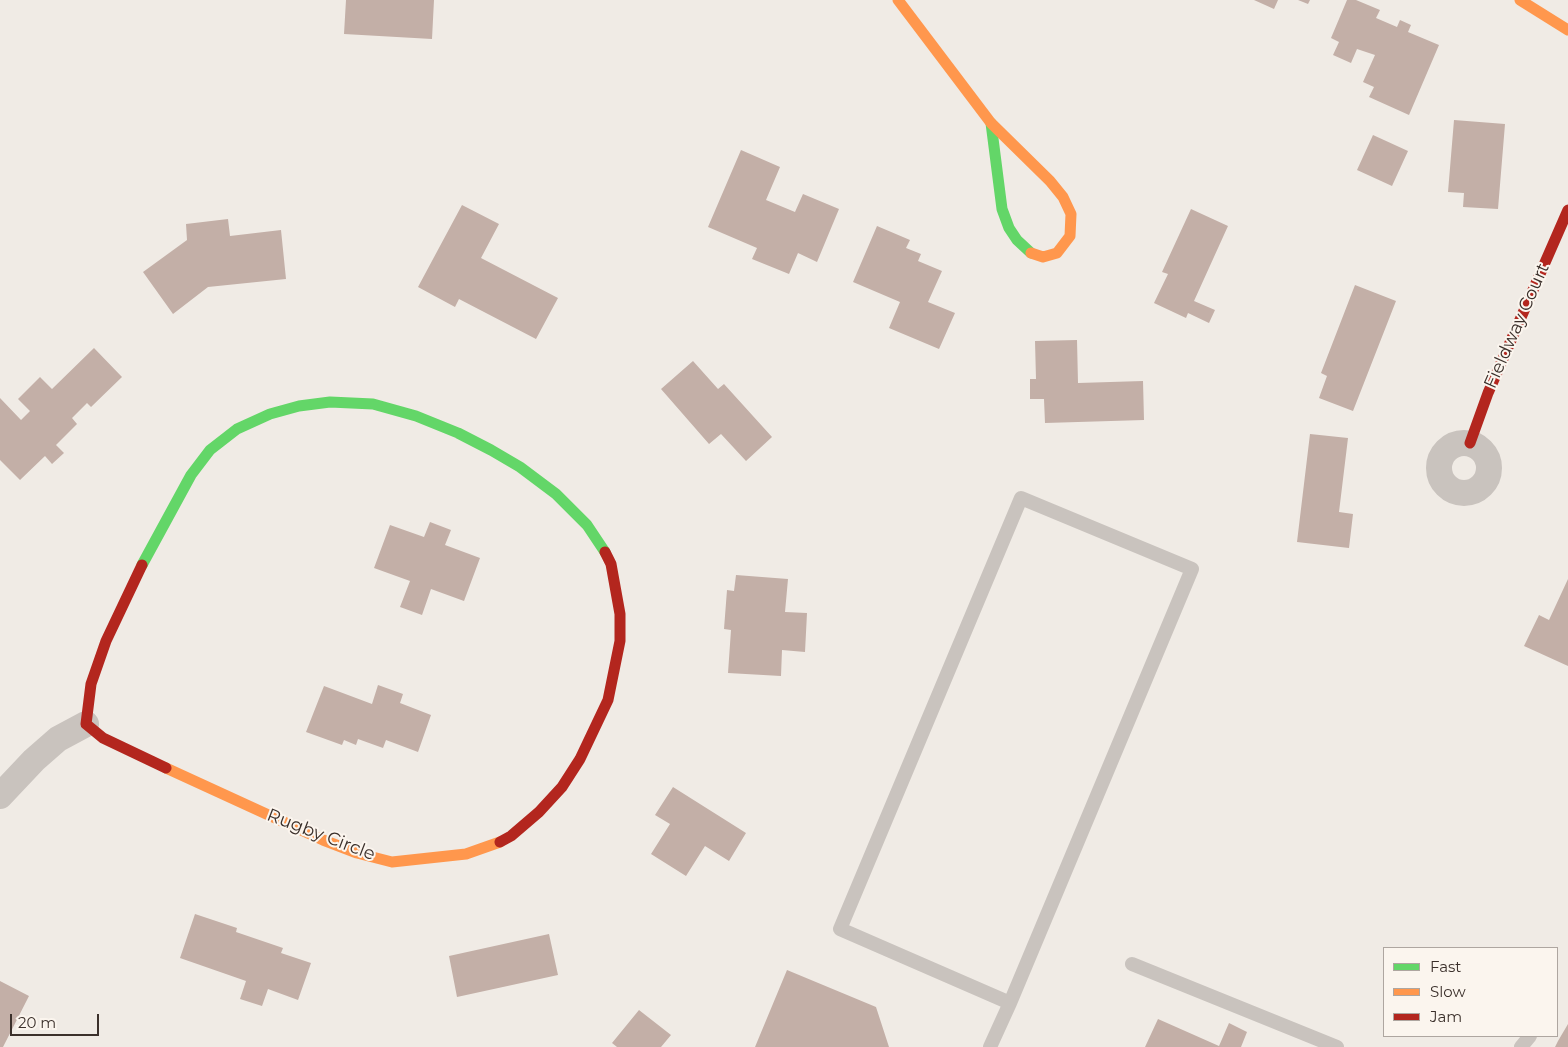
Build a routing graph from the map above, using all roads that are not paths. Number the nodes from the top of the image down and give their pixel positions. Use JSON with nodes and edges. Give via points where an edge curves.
{"nodes":[{"id":1,"x":898,"y":0,"type":"edge"},
{"id":2,"x":1520,"y":0,"type":"edge"},
{"id":3,"x":1568,"y":30,"type":"edge"},
{"id":4,"x":991,"y":123,"type":"junction"},
{"id":5,"x":1568,"y":210,"type":"edge"},
{"id":6,"x":1470,"y":444,"type":"dead end"},
{"id":7,"x":86,"y":724,"type":"junction"},
{"id":8,"x":0,"y":796,"type":"edge"},
{"id":9,"x":1132,"y":964,"type":"dead end"},
{"id":10,"x":1010,"y":1003,"type":"junction"},
{"id":11,"x":1529,"y":1037,"type":"edge"},
{"id":12,"x":990,"y":1047,"type":"edge"},
{"id":13,"x":1337,"y":1047,"type":"edge"},
{"id":14,"x":1521,"y":1047,"type":"edge"}],
"edges":[{"from":1,"to":4,"type":"street"},
{"from":2,"to":3,"type":"street"},
{"from":4,"to":4,"type":"street","via":[[1002,209],[1009,228],[1030,252],[1043,257],[1057,253],[1070,236],[1072,225],[1063,197]]},
{"from":5,"to":6,"type":"street","name":"Fieldway Court","via":[[1488,393]]},
{"from":7,"to":7,"type":"street","name":"Rugby Circle","via":[[91,684],[106,641],[174,502],[210,450],[238,429],[270,414],[330,402],[373,404],[416,416],[458,433],[520,467],[556,494],[587,525],[611,564],[620,614],[620,641],[608,700],[580,759],[562,787],[511,836],[489,847],[417,861],[392,862],[357,853],[129,752]]},
{"from":7,"to":8,"type":"street","via":[[52,744]]},
{"from":9,"to":13,"type":"lane"},
{"from":10,"to":10,"type":"lane","via":[[1192,569],[1021,498],[840,929]]},
{"from":10,"to":12,"type":"lane"},
{"from":11,"to":14,"type":"lane"}]}
